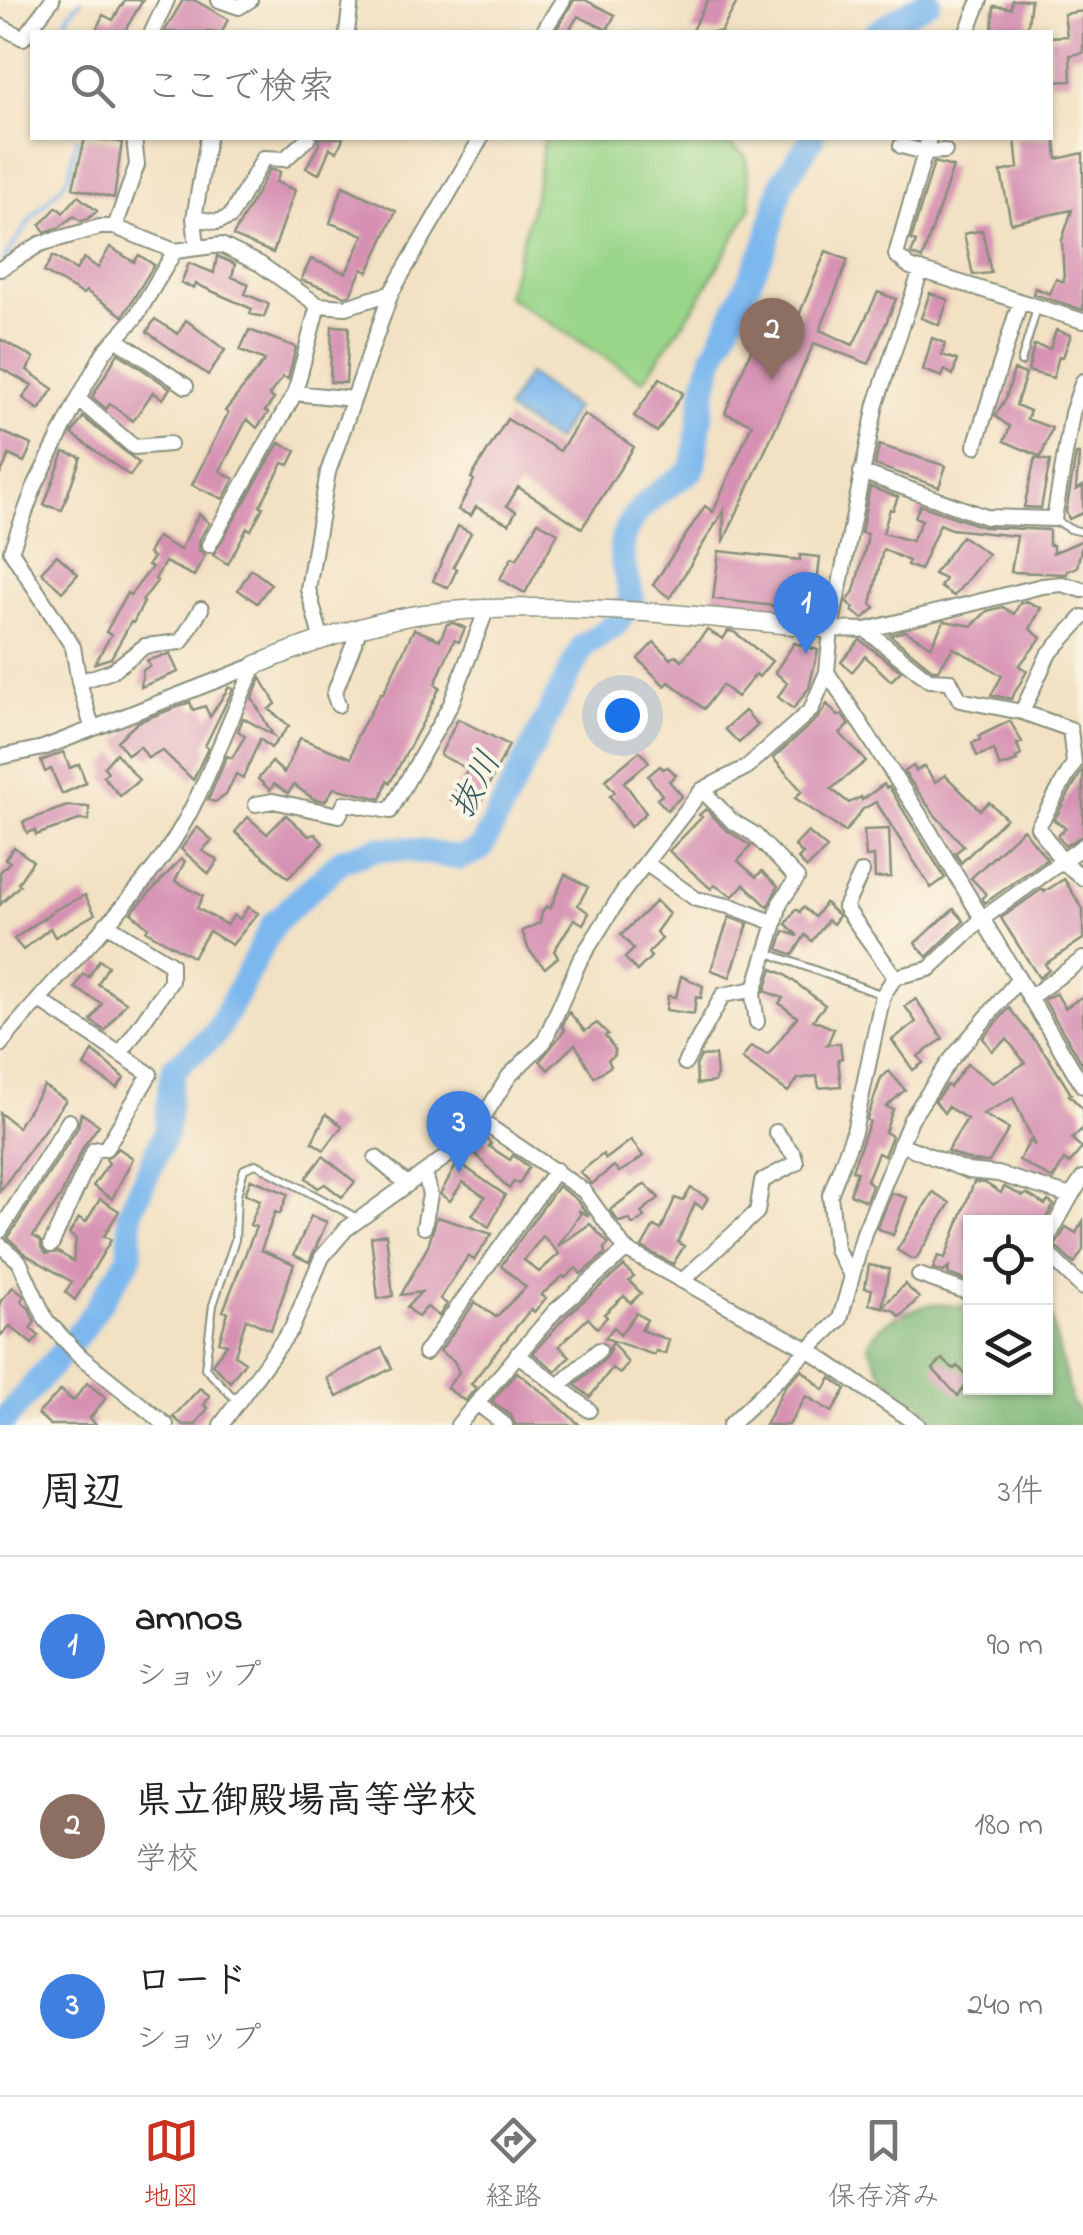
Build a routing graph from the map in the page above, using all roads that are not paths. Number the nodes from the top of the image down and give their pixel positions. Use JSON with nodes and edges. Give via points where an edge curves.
{"nodes":[{"id":1,"x":52,"y":0,"type":"edge"},
{"id":2,"x":167,"y":0,"type":"edge"},
{"id":3,"x":220,"y":0,"type":"edge"},
{"id":4,"x":250,"y":0,"type":"edge"},
{"id":5,"x":351,"y":0,"type":"edge"},
{"id":6,"x":562,"y":0,"type":"edge"},
{"id":7,"x":980,"y":0,"type":"edge"},
{"id":8,"x":0,"y":26,"type":"edge"},
{"id":9,"x":153,"y":30,"type":"edge"},
{"id":10,"x":347,"y":30,"type":"edge"},
{"id":11,"x":544,"y":30,"type":"edge"},
{"id":12,"x":968,"y":30,"type":"edge"},
{"id":13,"x":134,"y":140,"type":"edge"},
{"id":14,"x":208,"y":140,"type":"edge"},
{"id":15,"x":306,"y":140,"type":"edge"},
{"id":16,"x":480,"y":140,"type":"edge"},
{"id":17,"x":927,"y":145,"type":"edge"},
{"id":18,"x":902,"y":146,"type":"dead end"},
{"id":19,"x":945,"y":150,"type":"dead end"},
{"id":20,"x":194,"y":218,"type":"junction"},
{"id":21,"x":115,"y":226,"type":"junction"},
{"id":22,"x":197,"y":246,"type":"junction"},
{"id":23,"x":175,"y":251,"type":"junction"},
{"id":24,"x":1,"y":269,"type":"edge"},
{"id":25,"x":921,"y":270,"type":"junction"},
{"id":26,"x":391,"y":293,"type":"junction"},
{"id":27,"x":1020,"y":302,"type":"junction"},
{"id":28,"x":318,"y":304,"type":"junction"},
{"id":29,"x":1037,"y":307,"type":"junction"},
{"id":30,"x":1083,"y":321,"type":"edge"},
{"id":31,"x":116,"y":339,"type":"junction"},
{"id":32,"x":1021,"y":362,"type":"dead end"},
{"id":33,"x":1083,"y":381,"type":"edge"},
{"id":34,"x":186,"y":386,"type":"dead end"},
{"id":35,"x":295,"y":393,"type":"junction"},
{"id":36,"x":354,"y":398,"type":"junction"},
{"id":37,"x":78,"y":399,"type":"junction"},
{"id":38,"x":170,"y":444,"type":"dead end"},
{"id":39,"x":975,"y":446,"type":"dead end"},
{"id":40,"x":862,"y":472,"type":"junction"},
{"id":41,"x":1054,"y":519,"type":"junction"},
{"id":42,"x":1083,"y":532,"type":"edge"},
{"id":43,"x":208,"y":545,"type":"dead end"},
{"id":44,"x":1083,"y":590,"type":"edge"},
{"id":45,"x":487,"y":608,"type":"junction"},
{"id":46,"x":201,"y":609,"type":"dead end"},
{"id":47,"x":1083,"y":617,"type":"edge"},
{"id":48,"x":360,"y":628,"type":"junction"},
{"id":49,"x":831,"y":629,"type":"junction"},
{"id":50,"x":866,"y":630,"type":"junction"},
{"id":51,"x":321,"y":638,"type":"junction"},
{"id":52,"x":256,"y":665,"type":"junction"},
{"id":53,"x":827,"y":672,"type":"junction"},
{"id":54,"x":79,"y":682,"type":"junction"},
{"id":55,"x":338,"y":706,"type":"dead end"},
{"id":56,"x":1022,"y":712,"type":"junction"},
{"id":57,"x":92,"y":727,"type":"junction"},
{"id":58,"x":1077,"y":728,"type":"edge"},
{"id":59,"x":0,"y":757,"type":"edge"},
{"id":60,"x":1078,"y":766,"type":"edge"},
{"id":61,"x":702,"y":790,"type":"junction"},
{"id":62,"x":256,"y":804,"type":"dead end"},
{"id":63,"x":1083,"y":846,"type":"edge"},
{"id":64,"x":1062,"y":861,"type":"junction"},
{"id":65,"x":647,"y":864,"type":"junction"},
{"id":66,"x":862,"y":872,"type":"dead end"},
{"id":67,"x":1083,"y":878,"type":"edge"},
{"id":68,"x":982,"y":919,"type":"junction"},
{"id":69,"x":775,"y":923,"type":"junction"},
{"id":70,"x":106,"y":924,"type":"junction"},
{"id":71,"x":766,"y":952,"type":"junction"},
{"id":72,"x":1083,"y":960,"type":"edge"},
{"id":73,"x":894,"y":978,"type":"junction"},
{"id":74,"x":1018,"y":980,"type":"junction"},
{"id":75,"x":754,"y":989,"type":"junction"},
{"id":76,"x":883,"y":995,"type":"junction"},
{"id":77,"x":1029,"y":998,"type":"junction"},
{"id":78,"x":39,"y":1000,"type":"junction"},
{"id":79,"x":758,"y":1022,"type":"dead end"},
{"id":80,"x":2,"y":1037,"type":"edge"},
{"id":81,"x":121,"y":1053,"type":"junction"},
{"id":82,"x":684,"y":1063,"type":"dead end"},
{"id":83,"x":1079,"y":1069,"type":"edge"},
{"id":84,"x":1083,"y":1086,"type":"edge"},
{"id":85,"x":69,"y":1121,"type":"dead end"},
{"id":86,"x":481,"y":1121,"type":"junction"},
{"id":87,"x":776,"y":1132,"type":"dead end"},
{"id":88,"x":900,"y":1144,"type":"junction"},
{"id":89,"x":376,"y":1158,"type":"dead end"},
{"id":90,"x":556,"y":1170,"type":"junction"},
{"id":91,"x":425,"y":1172,"type":"junction"},
{"id":92,"x":1083,"y":1178,"type":"edge"},
{"id":93,"x":407,"y":1184,"type":"junction"},
{"id":94,"x":1071,"y":1196,"type":"junction"},
{"id":95,"x":359,"y":1219,"type":"junction"},
{"id":96,"x":424,"y":1227,"type":"dead end"},
{"id":97,"x":1053,"y":1228,"type":"edge"},
{"id":98,"x":0,"y":1231,"type":"edge"},
{"id":99,"x":50,"y":1244,"type":"dead end"},
{"id":100,"x":0,"y":1246,"type":"edge"},
{"id":101,"x":626,"y":1250,"type":"junction"},
{"id":102,"x":1053,"y":1259,"type":"edge"},
{"id":103,"x":851,"y":1276,"type":"junction"},
{"id":104,"x":919,"y":1276,"type":"dead end"},
{"id":105,"x":682,"y":1281,"type":"junction"},
{"id":106,"x":1083,"y":1288,"type":"edge"},
{"id":107,"x":963,"y":1291,"type":"edge"},
{"id":108,"x":599,"y":1350,"type":"dead end"},
{"id":109,"x":809,"y":1350,"type":"junction"},
{"id":110,"x":426,"y":1353,"type":"dead end"},
{"id":111,"x":517,"y":1354,"type":"junction"},
{"id":112,"x":558,"y":1386,"type":"junction"},
{"id":113,"x":236,"y":1401,"type":"junction"},
{"id":114,"x":477,"y":1403,"type":"junction"},
{"id":115,"x":590,"y":1410,"type":"dead end"},
{"id":116,"x":166,"y":1425,"type":"edge"},
{"id":117,"x":221,"y":1425,"type":"edge"},
{"id":118,"x":458,"y":1425,"type":"edge"},
{"id":119,"x":505,"y":1425,"type":"edge"},
{"id":120,"x":730,"y":1425,"type":"edge"},
{"id":121,"x":918,"y":1425,"type":"edge"}],
"edges":[{"from":1,"to":8,"type":"street","via":[[23,38]]},
{"from":2,"to":9,"type":"street"},
{"from":3,"to":4,"type":"street","via":[[239,7]]},
{"from":5,"to":10,"type":"street"},
{"from":6,"to":11,"type":"street"},
{"from":7,"to":12,"type":"street"},
{"from":13,"to":21,"type":"street","via":[[136,165]]},
{"from":14,"to":20,"type":"street"},
{"from":15,"to":20,"type":"street","via":[[285,159],[264,158],[230,217]]},
{"from":16,"to":26,"type":"street"},
{"from":17,"to":18,"type":"street"},
{"from":17,"to":19,"type":"street"},
{"from":17,"to":25,"type":"street","via":[[896,255]]},
{"from":20,"to":22,"type":"street"},
{"from":21,"to":23,"type":"street"},
{"from":21,"to":24,"type":"street","via":[[40,244]]},
{"from":22,"to":23,"type":"street"},
{"from":22,"to":28,"type":"street","via":[[221,245]]},
{"from":23,"to":31,"type":"street"},
{"from":25,"to":27,"type":"street"},
{"from":25,"to":40,"type":"street","via":[[876,404]]},
{"from":26,"to":28,"type":"street","via":[[346,307]]},
{"from":26,"to":36,"type":"street"},
{"from":27,"to":29,"type":"street"},
{"from":27,"to":39,"type":"street"},
{"from":28,"to":35,"type":"street"},
{"from":29,"to":30,"type":"street"},
{"from":29,"to":32,"type":"lane"},
{"from":31,"to":34,"type":"street"},
{"from":31,"to":37,"type":"street"},
{"from":33,"to":41,"type":"street"},
{"from":35,"to":36,"type":"street"},
{"from":35,"to":43,"type":"street"},
{"from":36,"to":51,"type":"street","via":[[328,472],[308,590]]},
{"from":37,"to":38,"type":"street","via":[[134,446]]},
{"from":37,"to":54,"type":"street","via":[[12,551],[74,647]]},
{"from":40,"to":41,"type":"street","via":[[986,516]]},
{"from":40,"to":49,"type":"street"},
{"from":41,"to":42,"type":"lane"},
{"from":44,"to":50,"type":"street","via":[[1042,586]]},
{"from":45,"to":48,"type":"street"},
{"from":45,"to":49,"type":"street","via":[[642,611]]},
{"from":45,"to":62,"type":"street","via":[[451,704],[390,811],[345,803],[338,815],[273,801]]},
{"from":46,"to":54,"type":"street","via":[[181,642],[145,646],[112,671]]},
{"from":47,"to":56,"type":"street","via":[[1048,655]]},
{"from":48,"to":51,"type":"street"},
{"from":48,"to":55,"type":"street","via":[[334,694]]},
{"from":49,"to":50,"type":"street"},
{"from":49,"to":53,"type":"street"},
{"from":50,"to":56,"type":"street","via":[[929,680],[950,681],[960,700]]},
{"from":51,"to":52,"type":"street"},
{"from":52,"to":57,"type":"street"},
{"from":52,"to":70,"type":"street","via":[[187,818]]},
{"from":53,"to":61,"type":"street","via":[[811,710],[747,767]]},
{"from":53,"to":68,"type":"street"},
{"from":54,"to":57,"type":"street"},
{"from":56,"to":58,"type":"street"},
{"from":57,"to":59,"type":"street"},
{"from":58,"to":60,"type":"street"},
{"from":60,"to":64,"type":"street","via":[[1038,827]]},
{"from":61,"to":65,"type":"street"},
{"from":61,"to":69,"type":"street","via":[[797,878]]},
{"from":63,"to":64,"type":"street"},
{"from":64,"to":67,"type":"street"},
{"from":64,"to":68,"type":"street"},
{"from":65,"to":69,"type":"street","via":[[696,899]]},
{"from":65,"to":86,"type":"street","via":[[579,962],[544,1042],[509,1076]]},
{"from":66,"to":73,"type":"street","via":[[846,907]]},
{"from":68,"to":73,"type":"street","via":[[929,968]]},
{"from":68,"to":74,"type":"street"},
{"from":69,"to":71,"type":"street"},
{"from":70,"to":78,"type":"street"},
{"from":70,"to":81,"type":"street","via":[[171,964],[171,981]]},
{"from":71,"to":75,"type":"street"},
{"from":71,"to":76,"type":"lane"},
{"from":72,"to":77,"type":"street"},
{"from":73,"to":76,"type":"street"},
{"from":74,"to":77,"type":"street"},
{"from":74,"to":88,"type":"street","via":[[928,1091]]},
{"from":75,"to":79,"type":"street"},
{"from":75,"to":82,"type":"street","via":[[723,995]]},
{"from":76,"to":103,"type":"street","via":[[854,1132],[830,1195],[836,1249]]},
{"from":77,"to":83,"type":"street"},
{"from":78,"to":80,"type":"street"},
{"from":78,"to":81,"type":"street"},
{"from":81,"to":99,"type":"street","via":[[150,1074],[106,1148],[94,1150]]},
{"from":83,"to":84,"type":"street"},
{"from":85,"to":98,"type":"street"},
{"from":86,"to":90,"type":"street"},
{"from":86,"to":91,"type":"street"},
{"from":87,"to":105,"type":"street","via":[[796,1163],[762,1181],[756,1212]]},
{"from":88,"to":94,"type":"street","via":[[968,1171]]},
{"from":88,"to":103,"type":"street"},
{"from":89,"to":93,"type":"street"},
{"from":90,"to":101,"type":"street","via":[[584,1190]]},
{"from":90,"to":110,"type":"street"},
{"from":91,"to":93,"type":"street"},
{"from":91,"to":96,"type":"street","via":[[430,1195]]},
{"from":92,"to":94,"type":"street"},
{"from":93,"to":95,"type":"street"},
{"from":94,"to":97,"type":"street"},
{"from":95,"to":113,"type":"street","via":[[322,1258],[292,1328]]},
{"from":95,"to":113,"type":"lane","via":[[256,1164],[244,1169],[205,1368]]},
{"from":100,"to":116,"type":"street","via":[[19,1261],[46,1320]]},
{"from":101,"to":105,"type":"street"},
{"from":101,"to":111,"type":"street"},
{"from":102,"to":106,"type":"street"},
{"from":103,"to":109,"type":"street","via":[[840,1318]]},
{"from":104,"to":107,"type":"street"},
{"from":105,"to":109,"type":"street"},
{"from":108,"to":112,"type":"street"},
{"from":109,"to":120,"type":"street"},
{"from":109,"to":121,"type":"street"},
{"from":111,"to":112,"type":"street"},
{"from":111,"to":114,"type":"street"},
{"from":112,"to":115,"type":"street"},
{"from":113,"to":117,"type":"street"},
{"from":114,"to":118,"type":"street"},
{"from":114,"to":119,"type":"street"}]}
